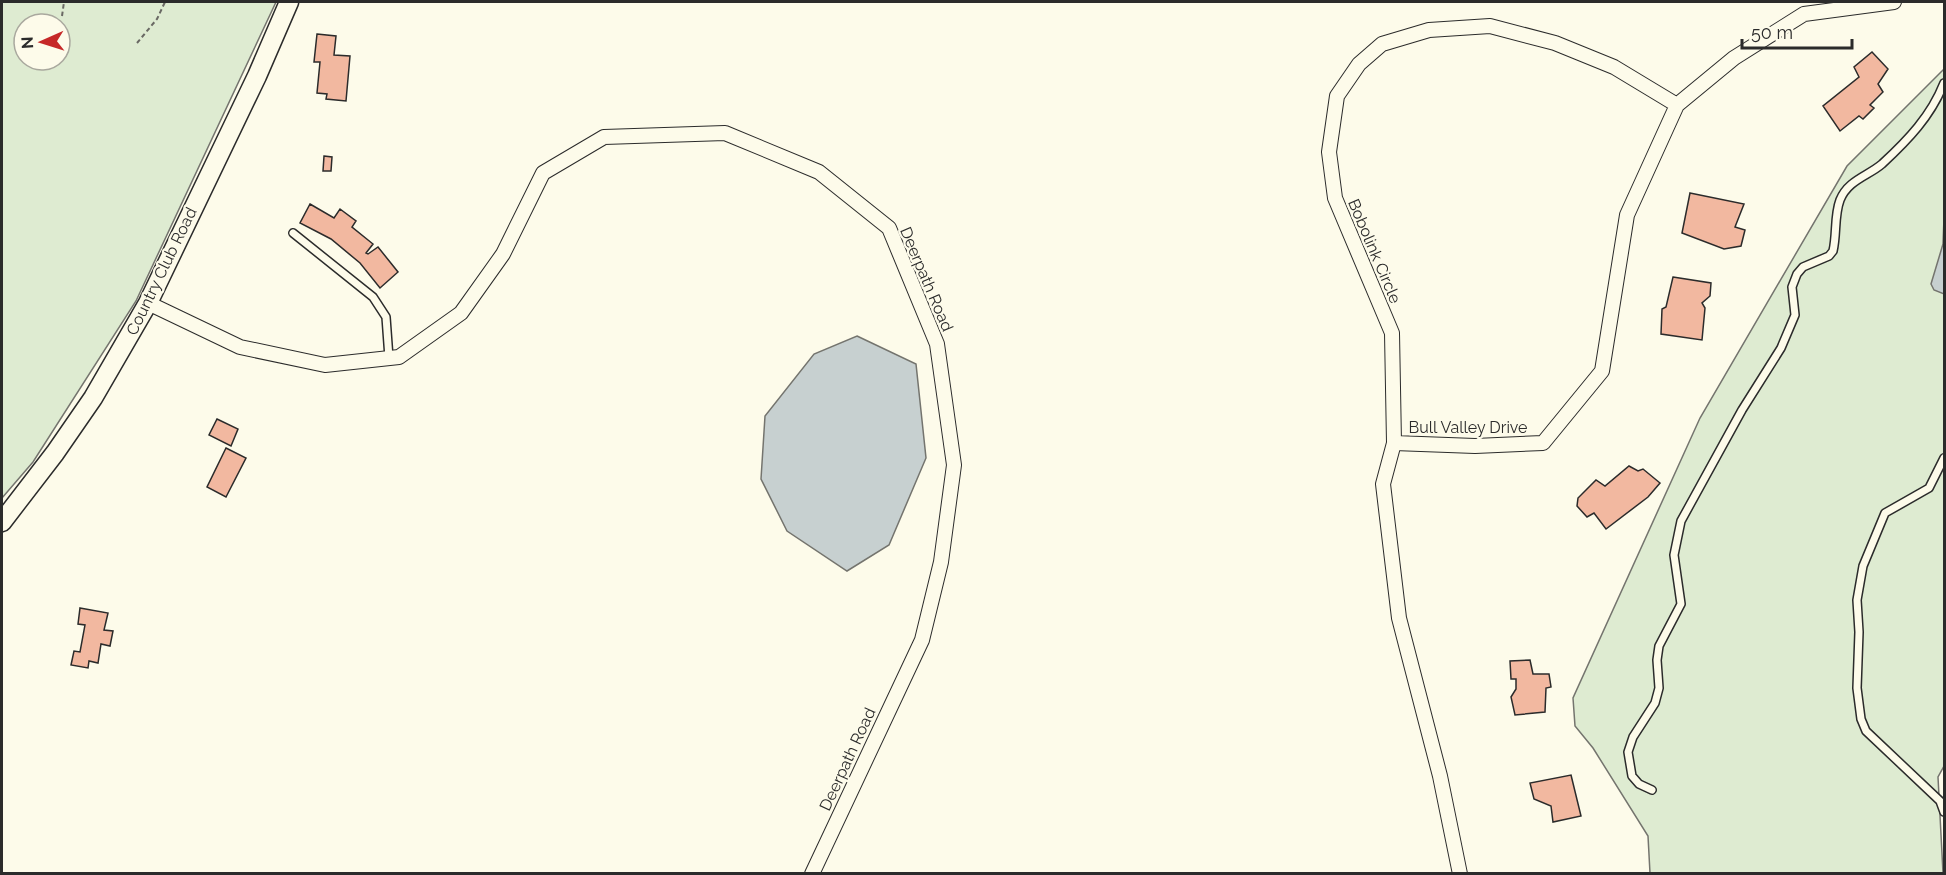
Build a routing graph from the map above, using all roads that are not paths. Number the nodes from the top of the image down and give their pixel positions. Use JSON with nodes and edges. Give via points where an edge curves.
{"nodes":[{"id":1,"x":289,"y":2,"type":"edge"},
{"id":2,"x":1894,"y":2,"type":"edge"},
{"id":3,"x":1944,"y":83,"type":"edge"},
{"id":4,"x":1677,"y":105,"type":"junction"},
{"id":5,"x":293,"y":233,"type":"dead end"},
{"id":6,"x":148,"y":303,"type":"junction"},
{"id":7,"x":389,"y":358,"type":"junction"},
{"id":8,"x":1394,"y":443,"type":"junction"},
{"id":9,"x":1944,"y":458,"type":"edge"},
{"id":10,"x":2,"y":522,"type":"edge"},
{"id":11,"x":1652,"y":790,"type":"dead end"},
{"id":12,"x":1944,"y":812,"type":"edge"},
{"id":13,"x":812,"y":873,"type":"edge"},
{"id":14,"x":1460,"y":873,"type":"edge"}],
"edges":[{"from":1,"to":6,"type":"street","name":"Country Club Road"},
{"from":2,"to":4,"type":"street","name":"Bull Valley Drive","via":[[1804,14],[1734,58]]},
{"from":3,"to":11,"type":"lane","via":[[1932,110],[1913,133],[1841,198],[1833,251],[1797,274],[1792,288],[1795,315],[1781,348],[1681,521],[1674,555],[1681,604],[1659,646],[1655,704],[1628,752],[1632,776]]},
{"from":4,"to":8,"type":"street","name":"Bull Valley Drive","via":[[1627,215],[1602,371],[1543,443]]},
{"from":4,"to":8,"type":"street","name":"Bobolink Circle","via":[[1614,67],[1555,43],[1490,26],[1429,30],[1382,44],[1359,64],[1337,96],[1329,152],[1335,198],[1392,333]]},
{"from":5,"to":7,"type":"lane","via":[[373,297],[386,317]]},
{"from":6,"to":7,"type":"street","name":"Deerpath Road","via":[[240,347],[325,364]]},
{"from":6,"to":10,"type":"street","name":"Country Club Road","via":[[93,398]]},
{"from":7,"to":13,"type":"street","name":"Deerpath Road","via":[[399,357],[461,313],[503,254],[543,173],[604,137],[725,133],[819,172],[889,228],[937,344],[954,465],[940,562],[922,640]]},
{"from":8,"to":14,"type":"street","name":"Bull Valley Drive","via":[[1383,484],[1399,618],[1440,776]]},
{"from":9,"to":12,"type":"lane","via":[[1929,488],[1885,513],[1866,556],[1857,600],[1861,719],[1866,731],[1940,801]]}]}
